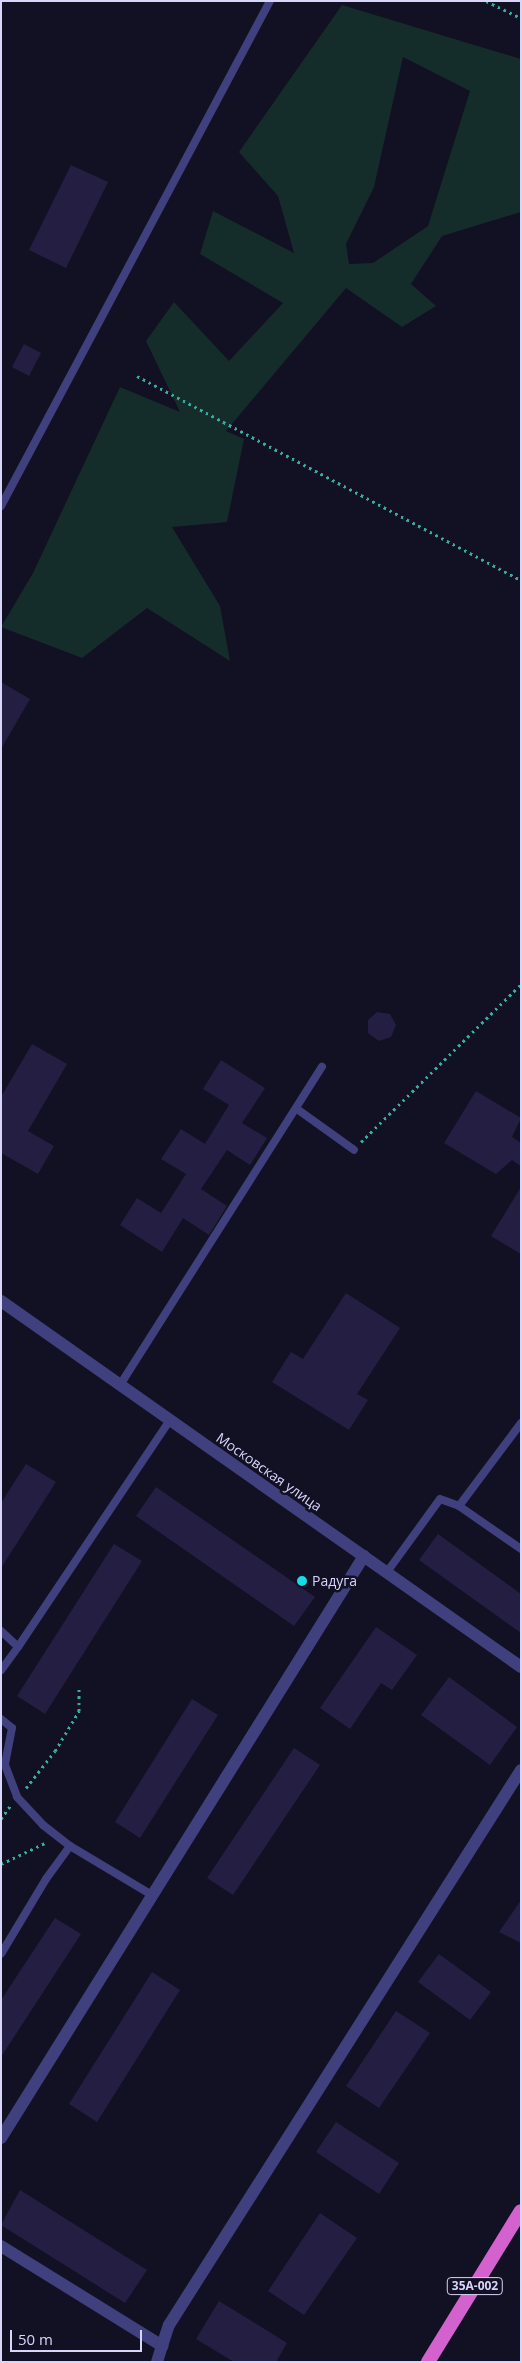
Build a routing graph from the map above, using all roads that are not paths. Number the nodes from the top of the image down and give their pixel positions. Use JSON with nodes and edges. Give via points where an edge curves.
{"nodes":[{"id":1,"x":270,"y":1,"type":"edge"},
{"id":2,"x":1,"y":506,"type":"edge"},
{"id":3,"x":322,"y":1067,"type":"dead end"},
{"id":4,"x":297,"y":1109,"type":"junction"},
{"id":5,"x":354,"y":1150,"type":"road end"},
{"id":6,"x":1,"y":1300,"type":"edge"},
{"id":7,"x":120,"y":1385,"type":"junction"},
{"id":8,"x":170,"y":1420,"type":"junction"},
{"id":9,"x":521,"y":1423,"type":"edge"},
{"id":10,"x":459,"y":1506,"type":"junction"},
{"id":11,"x":521,"y":1549,"type":"edge"},
{"id":12,"x":364,"y":1556,"type":"junction"},
{"id":13,"x":387,"y":1572,"type":"junction"},
{"id":14,"x":1,"y":1631,"type":"edge"},
{"id":15,"x":18,"y":1647,"type":"junction"},
{"id":16,"x":521,"y":1667,"type":"edge"},
{"id":17,"x":1,"y":1670,"type":"edge"},
{"id":18,"x":1,"y":1719,"type":"edge"},
{"id":19,"x":521,"y":1770,"type":"edge"},
{"id":20,"x":70,"y":1846,"type":"junction"},
{"id":21,"x":152,"y":1894,"type":"junction"},
{"id":22,"x":1,"y":1954,"type":"edge"},
{"id":23,"x":1,"y":2138,"type":"edge"},
{"id":24,"x":521,"y":2211,"type":"edge"},
{"id":25,"x":1,"y":2246,"type":"edge"},
{"id":26,"x":162,"y":2346,"type":"junction"},
{"id":27,"x":157,"y":2362,"type":"edge"},
{"id":28,"x":428,"y":2362,"type":"edge"}],
"edges":[{"from":1,"to":2,"type":"lane"},
{"from":3,"to":4,"type":"lane"},
{"from":4,"to":5,"type":"lane"},
{"from":4,"to":7,"type":"lane"},
{"from":6,"to":7,"type":"street","name":"Московская улица"},
{"from":7,"to":8,"type":"street","name":"Московская улица"},
{"from":8,"to":12,"type":"street","name":"Московская улица"},
{"from":8,"to":15,"type":"lane"},
{"from":9,"to":10,"type":"lane"},
{"from":10,"to":11,"type":"lane"},
{"from":10,"to":13,"type":"lane","via":[[440,1499]]},
{"from":12,"to":13,"type":"street","name":"Московская улица"},
{"from":12,"to":21,"type":"street"},
{"from":13,"to":16,"type":"street","name":"Московская улица"},
{"from":14,"to":15,"type":"lane"},
{"from":15,"to":17,"type":"lane"},
{"from":18,"to":20,"type":"lane","via":[[12,1728],[5,1766],[17,1796]]},
{"from":19,"to":26,"type":"street","via":[[169,2325]]},
{"from":20,"to":21,"type":"lane"},
{"from":20,"to":22,"type":"lane"},
{"from":21,"to":23,"type":"street"},
{"from":24,"to":28,"type":"highway","number":"35А-002"},
{"from":25,"to":26,"type":"street"},
{"from":26,"to":27,"type":"street"}]}
